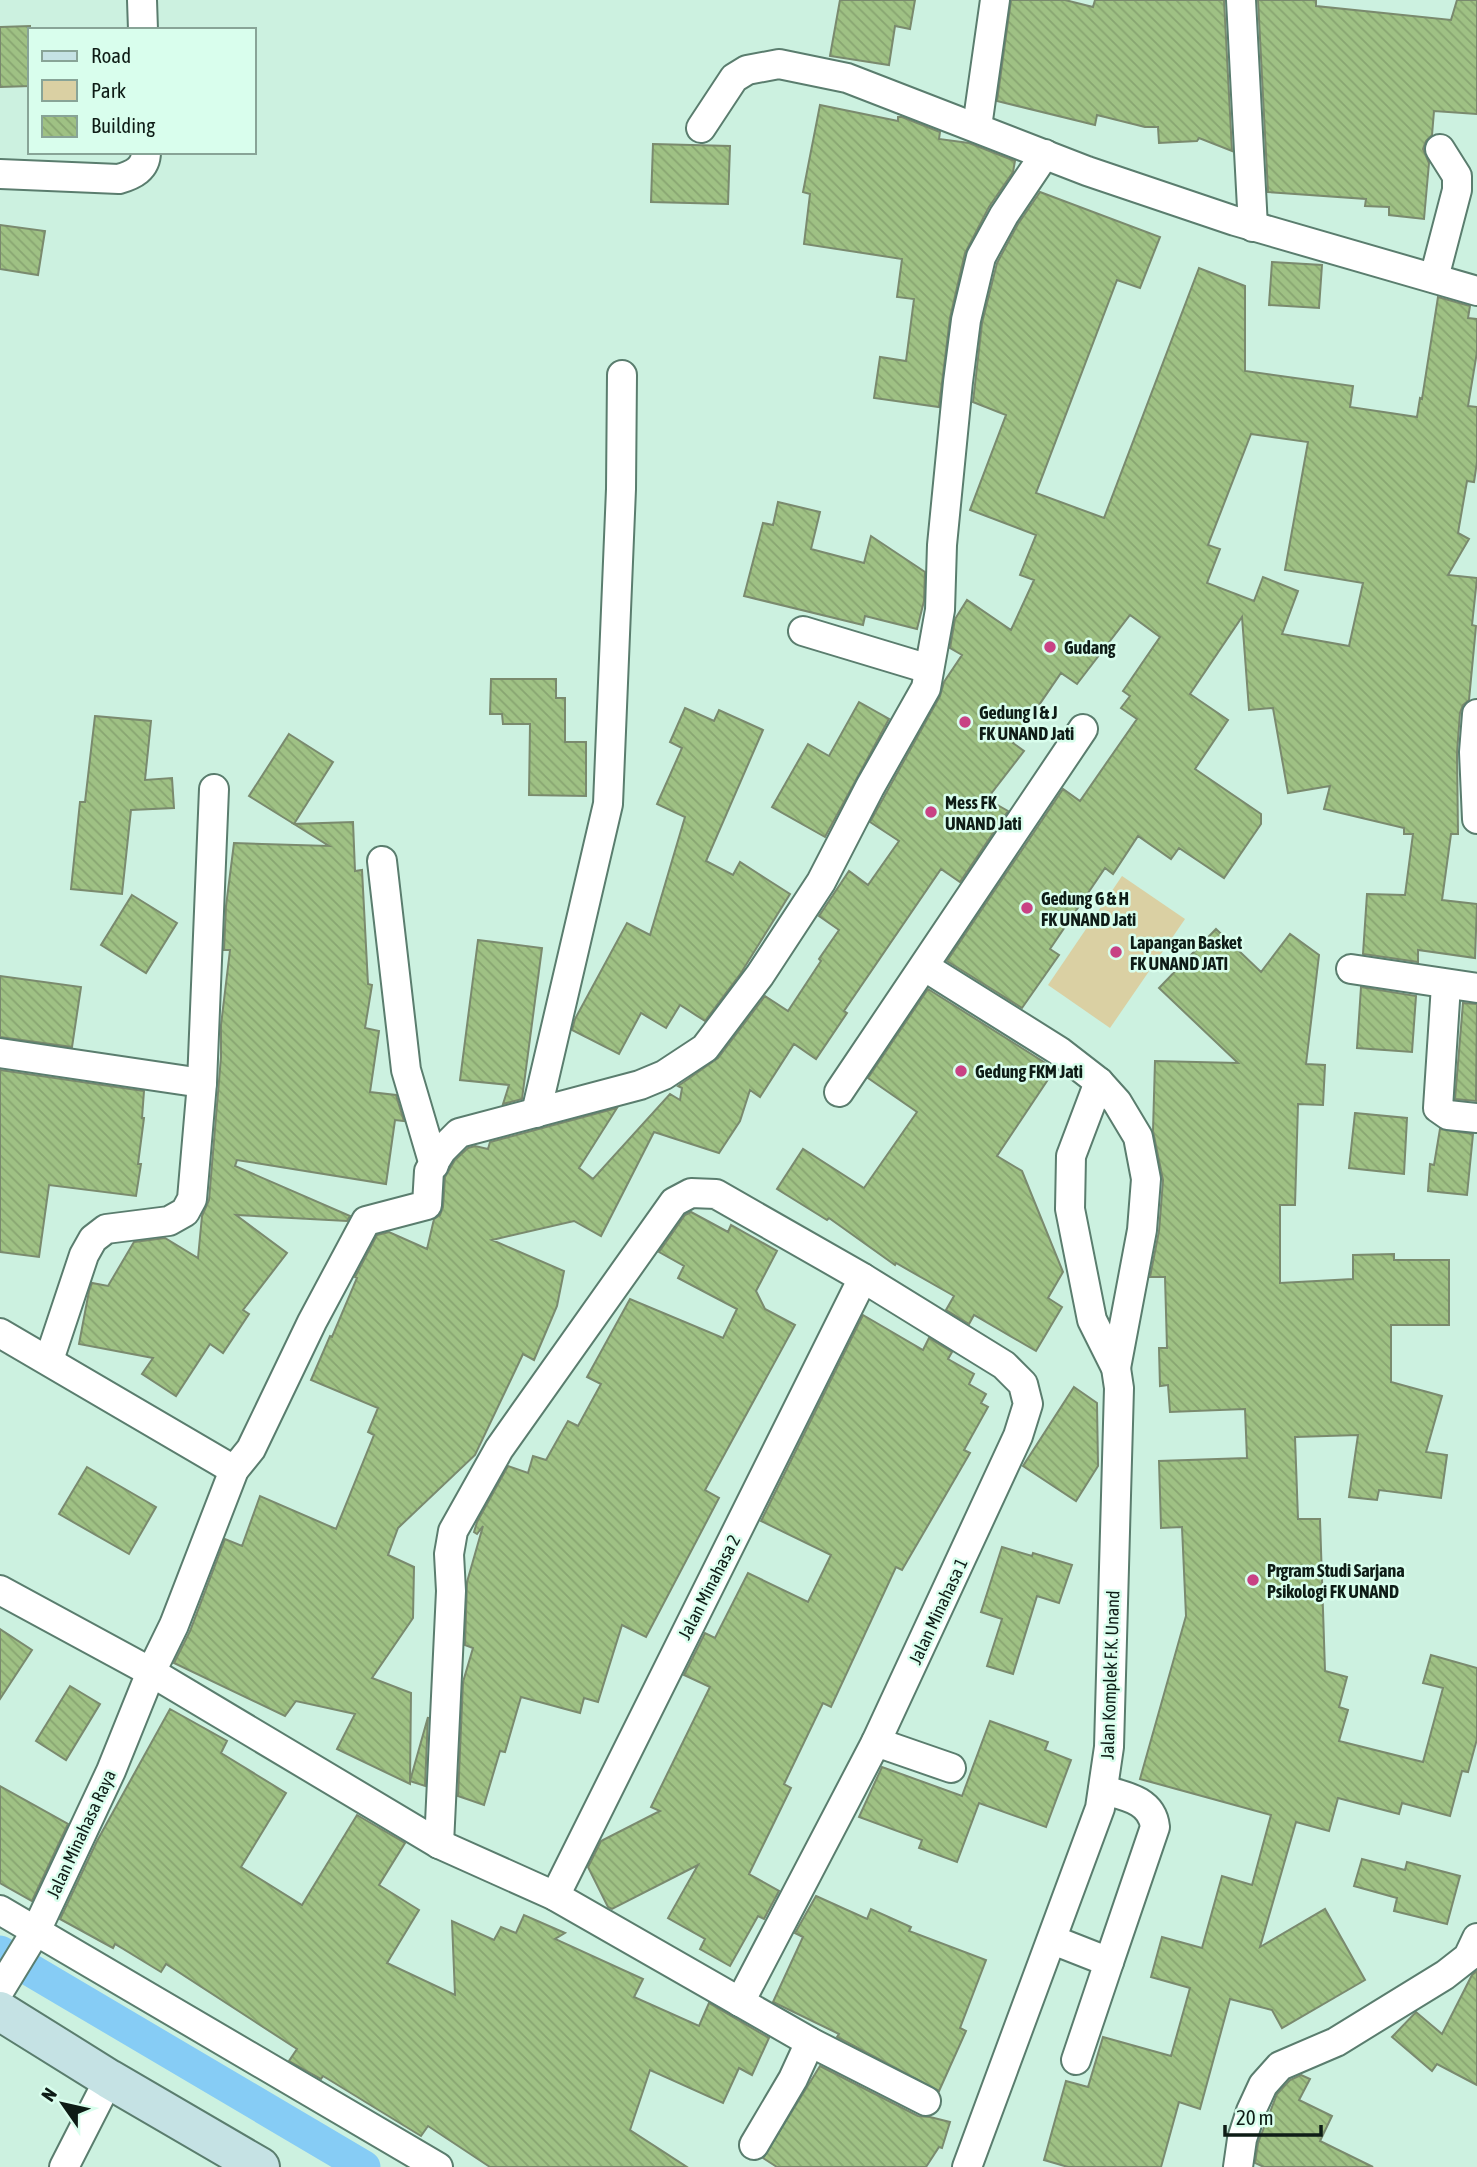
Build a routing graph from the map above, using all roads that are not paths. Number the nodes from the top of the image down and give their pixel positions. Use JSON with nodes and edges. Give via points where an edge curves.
{"nodes":[{"id":1,"x":142,"y":0,"type":"edge"},
{"id":2,"x":995,"y":0,"type":"edge"},
{"id":3,"x":1241,"y":0,"type":"edge"},
{"id":4,"x":143,"y":28,"type":"edge"},
{"id":5,"x":977,"y":127,"type":"junction"},
{"id":6,"x":701,"y":128,"type":"dead end"},
{"id":7,"x":1440,"y":149,"type":"dead end"},
{"id":8,"x":146,"y":154,"type":"edge"},
{"id":9,"x":1045,"y":154,"type":"junction"},
{"id":10,"x":0,"y":174,"type":"edge"},
{"id":11,"x":1253,"y":227,"type":"junction"},
{"id":12,"x":1434,"y":278,"type":"junction"},
{"id":13,"x":1477,"y":291,"type":"edge"},
{"id":14,"x":622,"y":375,"type":"dead end"},
{"id":15,"x":803,"y":631,"type":"dead end"},
{"id":16,"x":929,"y":669,"type":"junction"},
{"id":17,"x":1477,"y":713,"type":"edge"},
{"id":18,"x":1083,"y":729,"type":"dead end"},
{"id":19,"x":214,"y":789,"type":"dead end"},
{"id":20,"x":1477,"y":819,"type":"edge"},
{"id":21,"x":382,"y":861,"type":"dead end"},
{"id":22,"x":925,"y":967,"type":"junction"},
{"id":23,"x":1351,"y":969,"type":"dead end"},
{"id":24,"x":1446,"y":985,"type":"junction"},
{"id":25,"x":1477,"y":988,"type":"edge"},
{"id":26,"x":0,"y":1053,"type":"edge"},
{"id":27,"x":1098,"y":1082,"type":"junction"},
{"id":28,"x":202,"y":1083,"type":"junction"},
{"id":29,"x":839,"y":1092,"type":"dead end"},
{"id":30,"x":536,"y":1113,"type":"junction"},
{"id":31,"x":1477,"y":1118,"type":"edge"},
{"id":32,"x":434,"y":1165,"type":"junction"},
{"id":33,"x":863,"y":1278,"type":"junction"},
{"id":34,"x":0,"y":1333,"type":"edge"},
{"id":35,"x":49,"y":1360,"type":"junction"},
{"id":36,"x":1116,"y":1368,"type":"junction"},
{"id":37,"x":234,"y":1470,"type":"junction"},
{"id":38,"x":0,"y":1590,"type":"edge"},
{"id":39,"x":151,"y":1672,"type":"junction"},
{"id":40,"x":876,"y":1742,"type":"junction"},
{"id":41,"x":951,"y":1768,"type":"dead end"},
{"id":42,"x":1103,"y":1790,"type":"junction"},
{"id":43,"x":439,"y":1844,"type":"junction"},
{"id":44,"x":555,"y":1896,"type":"junction"},
{"id":45,"x":0,"y":1910,"type":"edge"},
{"id":46,"x":33,"y":1936,"type":"junction"},
{"id":47,"x":1477,"y":1938,"type":"edge"},
{"id":48,"x":1053,"y":1940,"type":"junction"},
{"id":49,"x":1109,"y":1962,"type":"junction"},
{"id":50,"x":0,"y":1997,"type":"edge"},
{"id":51,"x":740,"y":2002,"type":"junction"},
{"id":52,"x":810,"y":2042,"type":"junction"},
{"id":53,"x":1076,"y":2060,"type":"dead end"},
{"id":54,"x":109,"y":2079,"type":"junction"},
{"id":55,"x":926,"y":2101,"type":"dead end"},
{"id":56,"x":754,"y":2146,"type":"dead end"},
{"id":57,"x":64,"y":2167,"type":"edge"},
{"id":58,"x":260,"y":2167,"type":"edge"},
{"id":59,"x":438,"y":2167,"type":"edge"},
{"id":60,"x":967,"y":2167,"type":"edge"},
{"id":61,"x":1238,"y":2167,"type":"edge"}],
"edges":[{"from":1,"to":4,"type":"street"},
{"from":2,"to":5,"type":"street"},
{"from":3,"to":11,"type":"street"},
{"from":5,"to":6,"type":"street","via":[[847,78],[779,64],[747,70],[734,78]]},
{"from":5,"to":9,"type":"street"},
{"from":7,"to":12,"type":"street","via":[[1457,176],[1457,190]]},
{"from":8,"to":10,"type":"street","via":[[136,174],[119,179]]},
{"from":9,"to":11,"type":"street"},
{"from":9,"to":16,"type":"street","via":[[981,257],[972,295],[958,382],[940,610]]},
{"from":11,"to":12,"type":"street"},
{"from":12,"to":13,"type":"street"},
{"from":14,"to":30,"type":"street","via":[[608,804]]},
{"from":15,"to":16,"type":"street"},
{"from":16,"to":30,"type":"street","via":[[926,688],[821,881],[760,975],[705,1048],[664,1075]]},
{"from":17,"to":20,"type":"street"},
{"from":18,"to":22,"type":"street"},
{"from":19,"to":28,"type":"street"},
{"from":21,"to":32,"type":"street","via":[[406,1070]]},
{"from":22,"to":27,"type":"street","via":[[1059,1051]]},
{"from":22,"to":29,"type":"street"},
{"from":23,"to":24,"type":"street"},
{"from":24,"to":25,"type":"street"},
{"from":24,"to":31,"type":"street","via":[[1438,1108],[1448,1115]]},
{"from":26,"to":28,"type":"street"},
{"from":27,"to":36,"type":"street","name":"Jalan Komplek F.K. Unand","via":[[1071,1156],[1070,1209],[1092,1320]]},
{"from":27,"to":36,"type":"street","name":"Jalan Komplek F.K. Unand","via":[[1117,1102],[1138,1138],[1146,1179],[1142,1230]]},
{"from":28,"to":35,"type":"street","via":[[192,1199],[185,1212],[169,1221],[106,1229],[93,1239]]},
{"from":30,"to":32,"type":"street","via":[[460,1133]]},
{"from":32,"to":37,"type":"street","name":"Jalan Minahasa Raya","via":[[428,1177],[427,1205],[366,1220],[251,1450]]},
{"from":33,"to":40,"type":"street","name":"Jalan Minahasa 1","via":[[1004,1365],[1023,1384],[1028,1404],[1018,1436]]},
{"from":33,"to":43,"type":"street","name":"Jalan Minahasa 1","via":[[716,1194],[691,1193],[674,1202],[499,1449],[453,1531]]},
{"from":33,"to":44,"type":"street","name":"Jalan Minahasa 2"},
{"from":34,"to":35,"type":"street"},
{"from":35,"to":37,"type":"street"},
{"from":36,"to":42,"type":"street","name":"Jalan Komplek F.K. Unand","via":[[1110,1733]]},
{"from":37,"to":39,"type":"street","name":"Jalan Minahasa Raya"},
{"from":38,"to":39,"type":"street"},
{"from":39,"to":43,"type":"street"},
{"from":39,"to":46,"type":"street","name":"Jalan Minahasa Raya","via":[[111,1771]]},
{"from":40,"to":41,"type":"street"},
{"from":40,"to":51,"type":"street","name":"Jalan Minahasa 1"},
{"from":42,"to":48,"type":"street","name":"Jalan Komplek F.K. Unand"},
{"from":42,"to":49,"type":"street","via":[[1140,1801],[1154,1818],[1155,1827]]},
{"from":43,"to":44,"type":"street"},
{"from":44,"to":51,"type":"street"},
{"from":45,"to":46,"type":"street"},
{"from":46,"to":50,"type":"street","name":"Jalan Minahasa Raya"},
{"from":46,"to":59,"type":"street"},
{"from":47,"to":61,"type":"street","via":[[1468,1957],[1445,1975],[1336,2042],[1280,2066],[1263,2085],[1251,2111]]},
{"from":48,"to":49,"type":"street"},
{"from":48,"to":60,"type":"street","name":"Jalan Komplek F.K. Unand"},
{"from":49,"to":53,"type":"street"},
{"from":50,"to":54,"type":"main road"},
{"from":51,"to":52,"type":"street"},
{"from":52,"to":55,"type":"street"},
{"from":52,"to":56,"type":"street"},
{"from":54,"to":57,"type":"street"},
{"from":54,"to":58,"type":"main road"}]}
